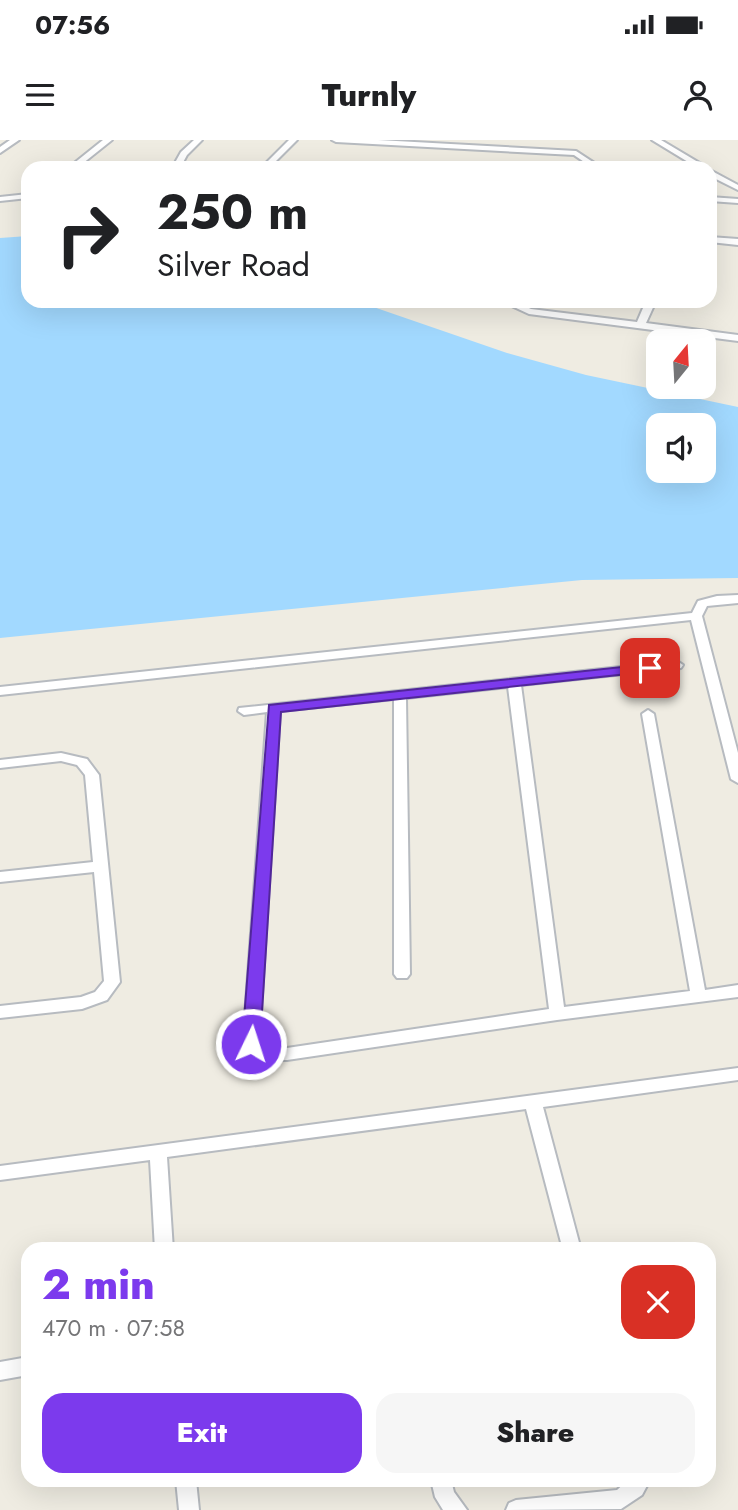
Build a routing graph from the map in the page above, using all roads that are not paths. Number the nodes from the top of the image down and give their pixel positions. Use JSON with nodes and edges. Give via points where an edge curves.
{"nodes":[{"id":1,"x":15,"y":140,"type":"edge"},
{"id":2,"x":108,"y":140,"type":"edge"},
{"id":3,"x":198,"y":140,"type":"edge"},
{"id":4,"x":293,"y":140,"type":"edge"},
{"id":5,"x":336,"y":140,"type":"edge"},
{"id":6,"x":557,"y":140,"type":"edge"},
{"id":7,"x":656,"y":140,"type":"edge"},
{"id":8,"x":0,"y":151,"type":"edge"},
{"id":9,"x":576,"y":153,"type":"junction"},
{"id":10,"x":81,"y":161,"type":"edge"},
{"id":11,"x":180,"y":161,"type":"edge"},
{"id":12,"x":272,"y":161,"type":"edge"},
{"id":13,"x":588,"y":161,"type":"edge"},
{"id":14,"x":692,"y":161,"type":"edge"},
{"id":15,"x":717,"y":176,"type":"edge"},
{"id":16,"x":738,"y":188,"type":"edge"},
{"id":17,"x":21,"y":198,"type":"edge"},
{"id":18,"x":0,"y":199,"type":"edge"},
{"id":19,"x":717,"y":201,"type":"edge"},
{"id":20,"x":738,"y":203,"type":"edge"},
{"id":21,"x":717,"y":240,"type":"edge"},
{"id":22,"x":738,"y":242,"type":"edge"},
{"id":23,"x":524,"y":308,"type":"edge"},
{"id":24,"x":648,"y":308,"type":"edge"},
{"id":25,"x":640,"y":326,"type":"junction"},
{"id":26,"x":738,"y":338,"type":"edge"},
{"id":27,"x":738,"y":599,"type":"edge"},
{"id":28,"x":696,"y":616,"type":"junction"},
{"id":29,"x":677,"y":665,"type":"dead end"},
{"id":30,"x":514,"y":682,"type":"junction"},
{"id":31,"x":0,"y":691,"type":"edge"},
{"id":32,"x":400,"y":694,"type":"junction"},
{"id":33,"x":274,"y":708,"type":"junction"},
{"id":34,"x":244,"y":711,"type":"dead end"},
{"id":35,"x":648,"y":714,"type":"dead end"},
{"id":36,"x":733,"y":735,"type":"edge"},
{"id":37,"x":0,"y":764,"type":"edge"},
{"id":38,"x":738,"y":779,"type":"edge"},
{"id":39,"x":102,"y":866,"type":"junction"},
{"id":40,"x":0,"y":877,"type":"edge"},
{"id":41,"x":402,"y":975,"type":"dead end"},
{"id":42,"x":738,"y":991,"type":"edge"},
{"id":43,"x":698,"y":995,"type":"junction"},
{"id":44,"x":0,"y":1012,"type":"edge"},
{"id":45,"x":557,"y":1014,"type":"junction"},
{"id":46,"x":738,"y":1074,"type":"edge"},
{"id":47,"x":533,"y":1102,"type":"junction"},
{"id":48,"x":158,"y":1152,"type":"junction"},
{"id":49,"x":0,"y":1173,"type":"edge"},
{"id":50,"x":164,"y":1242,"type":"edge"},
{"id":51,"x":570,"y":1242,"type":"edge"},
{"id":52,"x":21,"y":1367,"type":"edge"},
{"id":53,"x":0,"y":1371,"type":"edge"},
{"id":54,"x":187,"y":1487,"type":"edge"},
{"id":55,"x":443,"y":1487,"type":"edge"},
{"id":56,"x":636,"y":1487,"type":"edge"},
{"id":57,"x":189,"y":1510,"type":"edge"},
{"id":58,"x":457,"y":1510,"type":"edge"},
{"id":59,"x":516,"y":1510,"type":"edge"}],
"edges":[{"from":1,"to":8,"type":"street"},
{"from":2,"to":10,"type":"street"},
{"from":3,"to":11,"type":"street"},
{"from":4,"to":12,"type":"street"},
{"from":5,"to":9,"type":"street"},
{"from":6,"to":9,"type":"street"},
{"from":7,"to":14,"type":"street"},
{"from":9,"to":13,"type":"street"},
{"from":15,"to":16,"type":"street"},
{"from":17,"to":18,"type":"street"},
{"from":19,"to":20,"type":"street"},
{"from":21,"to":22,"type":"street"},
{"from":23,"to":25,"type":"street"},
{"from":24,"to":25,"type":"street"},
{"from":25,"to":26,"type":"street"},
{"from":27,"to":28,"type":"street","via":[[702,604]]},
{"from":28,"to":31,"type":"street"},
{"from":28,"to":36,"type":"street"},
{"from":29,"to":30,"type":"street"},
{"from":30,"to":32,"type":"street"},
{"from":30,"to":45,"type":"street"},
{"from":32,"to":33,"type":"street"},
{"from":32,"to":41,"type":"street"},
{"from":33,"to":34,"type":"street"},
{"from":33,"to":45,"type":"street","via":[[251,1044],[263,1054],[287,1054]]},
{"from":35,"to":43,"type":"street"},
{"from":36,"to":38,"type":"street"},
{"from":37,"to":39,"type":"street","via":[[61,757],[82,762],[92,775]]},
{"from":39,"to":40,"type":"street"},
{"from":39,"to":44,"type":"street","via":[[112,982],[102,996],[82,1003]]},
{"from":42,"to":43,"type":"street"},
{"from":43,"to":45,"type":"street"},
{"from":46,"to":47,"type":"street"},
{"from":47,"to":48,"type":"street"},
{"from":47,"to":51,"type":"street"},
{"from":48,"to":49,"type":"street"},
{"from":48,"to":50,"type":"street"},
{"from":52,"to":53,"type":"street"},
{"from":54,"to":57,"type":"street"},
{"from":55,"to":58,"type":"street"},
{"from":56,"to":59,"type":"street","via":[[621,1499]]}]}
